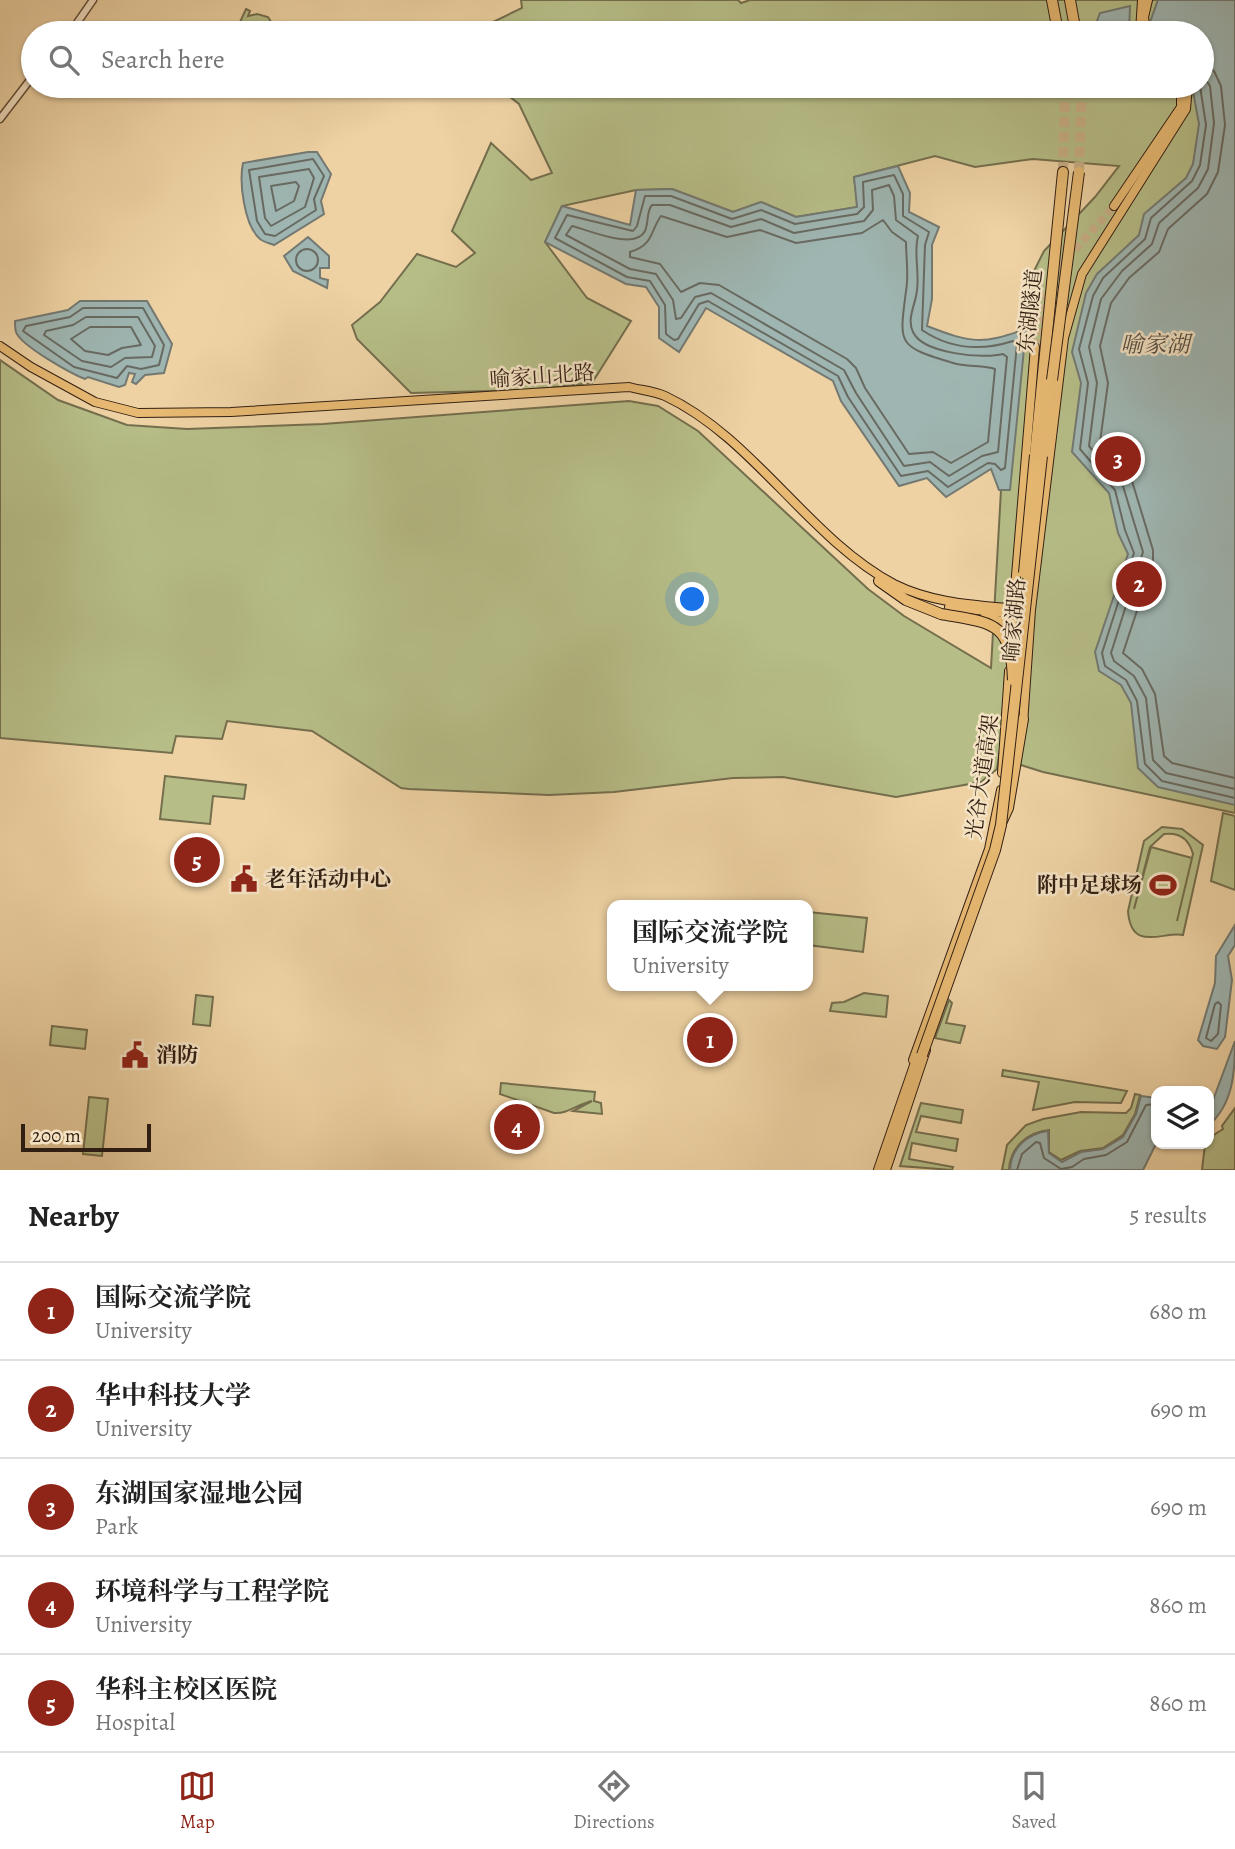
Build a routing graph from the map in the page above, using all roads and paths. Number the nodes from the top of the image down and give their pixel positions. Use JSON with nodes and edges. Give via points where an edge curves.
{"nodes":[{"id":1,"x":93,"y":0,"type":"edge"},
{"id":2,"x":1052,"y":0,"type":"edge"},
{"id":3,"x":1070,"y":0,"type":"edge"},
{"id":4,"x":1142,"y":0,"type":"edge"},
{"id":5,"x":1148,"y":0,"type":"edge"},
{"id":6,"x":78,"y":21,"type":"edge"},
{"id":7,"x":1056,"y":21,"type":"edge"},
{"id":8,"x":1074,"y":21,"type":"edge"},
{"id":9,"x":1141,"y":21,"type":"edge"},
{"id":10,"x":1144,"y":21,"type":"edge"},
{"id":11,"x":21,"y":92,"type":"edge"},
{"id":12,"x":1181,"y":98,"type":"edge"},
{"id":13,"x":1187,"y":98,"type":"edge"},
{"id":14,"x":0,"y":119,"type":"edge"},
{"id":15,"x":1063,"y":172,"type":"tunnel mouth"},
{"id":16,"x":1079,"y":172,"type":"tunnel mouth"},
{"id":17,"x":1114,"y":206,"type":"tunnel mouth"},
{"id":18,"x":1035,"y":347,"type":"tunnel mouth"},
{"id":19,"x":0,"y":348,"type":"edge"},
{"id":20,"x":1037,"y":433,"type":"junction"},
{"id":21,"x":1042,"y":456,"type":"junction"},
{"id":22,"x":1024,"y":462,"type":"junction"},
{"id":23,"x":879,"y":580,"type":"junction"},
{"id":24,"x":1013,"y":583,"type":"junction"},
{"id":25,"x":957,"y":606,"type":"junction"},
{"id":26,"x":1011,"y":611,"type":"junction"},
{"id":27,"x":1031,"y":613,"type":"junction"},
{"id":28,"x":1010,"y":640,"type":"junction"},
{"id":29,"x":1013,"y":689,"type":"junction"},
{"id":30,"x":1023,"y":719,"type":"junction"},
{"id":31,"x":1001,"y":825,"type":"junction"},
{"id":32,"x":925,"y":1040,"type":"junction"},
{"id":33,"x":881,"y":1170,"type":"edge"}],
"edges":[{"from":1,"to":6,"type":"street"},
{"from":2,"to":7,"type":"highway"},
{"from":3,"to":8,"type":"highway"},
{"from":4,"to":9,"type":"main road"},
{"from":5,"to":10,"type":"main road"},
{"from":11,"to":14,"type":"street"},
{"from":12,"to":17,"type":"main road","via":[[1181,107]]},
{"from":13,"to":21,"type":"main road","name":"喻家湖路","via":[[1186,109],[1082,274],[1064,338]]},
{"from":15,"to":20,"type":"highway","name":"东湖隧道"},
{"from":16,"to":21,"type":"highway","name":"东湖隧道","bridge":true},
{"from":18,"to":22,"type":"main road","name":"喻家湖路"},
{"from":19,"to":23,"type":"main road","name":"喻家山北路","via":[[29,371],[94,405],[138,416],[179,419],[628,391],[661,399],[699,420]]},
{"from":19,"to":25,"type":"main road","name":"喻家山北路","via":[[95,401],[138,413],[218,413],[629,387],[662,395],[701,417],[861,562],[906,589]]},
{"from":20,"to":21,"type":"highway","name":"东湖隧道"},
{"from":20,"to":22,"type":"main road"},
{"from":21,"to":27,"type":"main road","name":"喻家湖路"},
{"from":21,"to":29,"type":"highway","name":"光谷大道高架","bridge":true},
{"from":21,"to":31,"type":"highway","name":"光谷大道高架","bridge":true},
{"from":22,"to":24,"type":"main road","name":"喻家湖路"},
{"from":23,"to":25,"type":"main road","name":"喻家山北路","via":[[914,598]]},
{"from":23,"to":29,"type":"highway","bridge":true,"via":[[906,600],[1001,630],[1012,653]]},
{"from":24,"to":25,"type":"main road","via":[[1009,596],[1000,601]]},
{"from":24,"to":26,"type":"main road","name":"喻家湖路"},
{"from":25,"to":26,"type":"main road","name":"喻家山北路"},
{"from":25,"to":28,"type":"main road","via":[[1000,621]]},
{"from":26,"to":27,"type":"main road","name":"喻家山北路"},
{"from":26,"to":28,"type":"main road","name":"喻家湖路"},
{"from":27,"to":30,"type":"main road","name":"喻家湖路"},
{"from":28,"to":32,"type":"main road","name":"喻家湖路","via":[[1002,782],[995,824]]},
{"from":29,"to":33,"type":"highway","name":"光谷大道高架","bridge":true,"via":[[1006,774],[992,849]]},
{"from":30,"to":31,"type":"highway","bridge":true},
{"from":30,"to":32,"type":"main road","name":"喻家湖路","via":[[1016,782],[999,850]]},
{"from":31,"to":33,"type":"highway","name":"光谷大道高架","bridge":true},
{"from":32,"to":33,"type":"main road","name":"喻家湖路","bridge":true}]}
